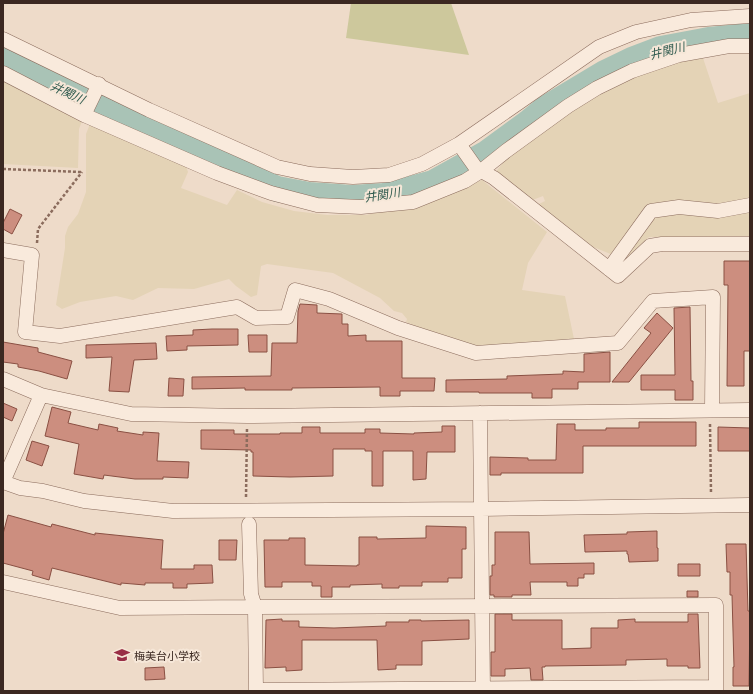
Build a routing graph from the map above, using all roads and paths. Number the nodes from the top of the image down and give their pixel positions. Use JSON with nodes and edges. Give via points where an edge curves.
{"nodes":[{"id":1,"x":750,"y":16,"type":"edge"},
{"id":2,"x":3,"y":39,"type":"edge"},
{"id":3,"x":750,"y":46,"type":"edge"},
{"id":4,"x":3,"y":73,"type":"edge"},
{"id":5,"x":98,"y":84,"type":"junction"},
{"id":6,"x":87,"y":108,"type":"junction"},
{"id":7,"x":462,"y":150,"type":"junction"},
{"id":8,"x":3,"y":169,"type":"edge"},
{"id":9,"x":478,"y":169,"type":"junction"},
{"id":10,"x":750,"y":205,"type":"edge"},
{"id":11,"x":750,"y":244,"type":"edge"},
{"id":12,"x":3,"y":250,"type":"edge"},
{"id":13,"x":32,"y":255,"type":"junction"},
{"id":14,"x":608,"y":268,"type":"junction"},
{"id":15,"x":3,"y":379,"type":"edge"},
{"id":16,"x":41,"y":395,"type":"junction"},
{"id":17,"x":712,"y":409,"type":"junction"},
{"id":18,"x":750,"y":410,"type":"edge"},
{"id":19,"x":480,"y":413,"type":"junction"},
{"id":20,"x":247,"y":416,"type":"junction"},
{"id":21,"x":3,"y":482,"type":"edge"},
{"id":22,"x":711,"y":493,"type":"dead end"},
{"id":23,"x":246,"y":497,"type":"dead end"},
{"id":24,"x":750,"y":505,"type":"edge"},
{"id":25,"x":482,"y":509,"type":"junction"},
{"id":26,"x":249,"y":524,"type":"dead end"},
{"id":27,"x":3,"y":582,"type":"edge"},
{"id":28,"x":482,"y":605,"type":"junction"},
{"id":29,"x":256,"y":607,"type":"junction"},
{"id":30,"x":716,"y":689,"type":"edge"},
{"id":31,"x":483,"y":690,"type":"edge"},
{"id":32,"x":256,"y":691,"type":"edge"}],
"edges":[{"from":1,"to":7,"type":"street","via":[[691,20],[636,32],[599,47]]},
{"from":2,"to":5,"type":"street"},
{"from":3,"to":9,"type":"street","via":[[729,46],[679,55],[632,70],[568,106]]},
{"from":4,"to":6,"type":"street"},
{"from":5,"to":6,"type":"street"},
{"from":5,"to":7,"type":"street","via":[[149,110],[277,167],[310,174],[353,177],[389,175]]},
{"from":6,"to":9,"type":"street","via":[[217,173],[271,193],[317,205],[361,207],[413,202],[465,181]]},
{"from":7,"to":9,"type":"street"},
{"from":8,"to":13,"type":"path","via":[[82,172],[38,229]]},
{"from":9,"to":14,"type":"street","via":[[494,178]]},
{"from":10,"to":14,"type":"street","via":[[718,211],[679,207],[651,211]]},
{"from":11,"to":14,"type":"street","via":[[650,246],[618,276]]},
{"from":12,"to":13,"type":"street"},
{"from":13,"to":17,"type":"street","via":[[25,332],[60,336],[237,307],[256,318],[287,317],[295,290],[329,299],[398,328],[476,353],[618,343],[653,301],[713,297]]},
{"from":15,"to":16,"type":"street"},
{"from":16,"to":20,"type":"street","via":[[131,414]]},
{"from":16,"to":21,"type":"street"},
{"from":17,"to":18,"type":"street"},
{"from":17,"to":19,"type":"street"},
{"from":17,"to":22,"type":"path"},
{"from":19,"to":20,"type":"street"},
{"from":19,"to":25,"type":"street"},
{"from":20,"to":23,"type":"path"},
{"from":21,"to":25,"type":"street","via":[[84,501],[174,511]]},
{"from":24,"to":25,"type":"street"},
{"from":25,"to":28,"type":"street"},
{"from":26,"to":29,"type":"street","via":[[251,594]]},
{"from":27,"to":29,"type":"street","via":[[120,608]]},
{"from":28,"to":29,"type":"street"},
{"from":28,"to":30,"type":"street","via":[[716,605]]},
{"from":28,"to":31,"type":"street"},
{"from":29,"to":32,"type":"street"},
{"from":30,"to":31,"type":"street"},
{"from":31,"to":32,"type":"street"}]}
